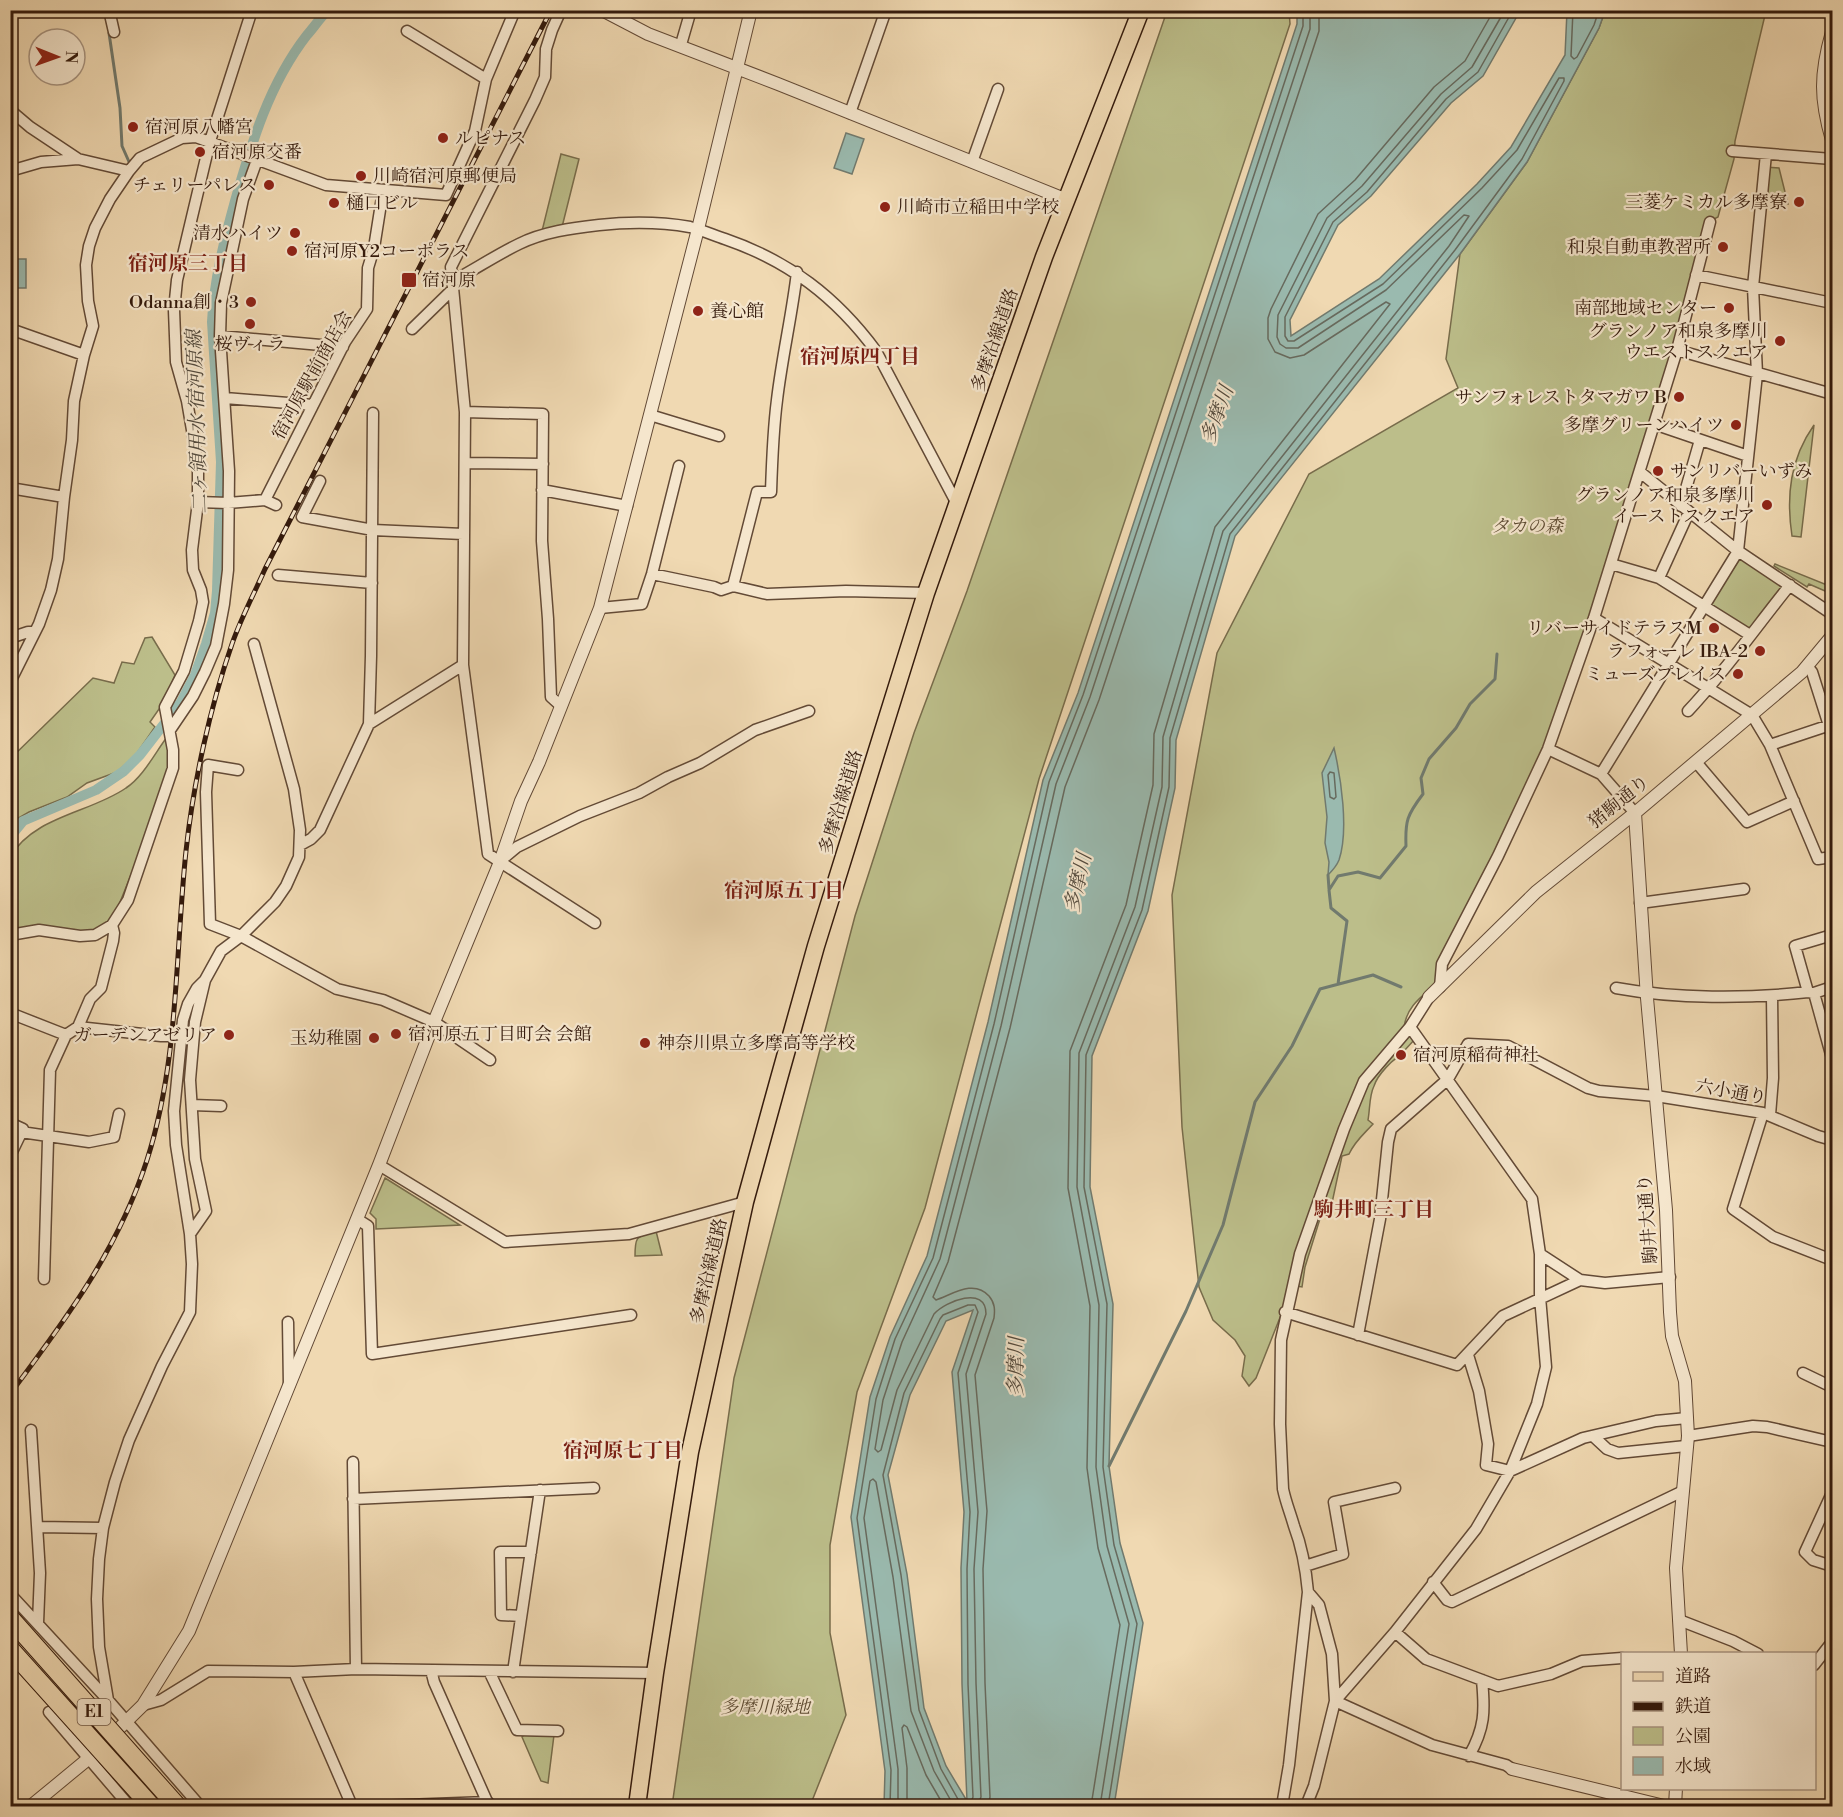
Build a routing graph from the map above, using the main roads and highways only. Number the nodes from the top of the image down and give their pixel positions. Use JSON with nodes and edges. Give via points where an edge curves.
{"nodes":[{"id":1,"x":1141,"y":10,"type":"edge"},
{"id":2,"x":10,"y":1618,"type":"edge"},
{"id":3,"x":10,"y":1649,"type":"edge"},
{"id":4,"x":151,"y":1806,"type":"edge"},
{"id":5,"x":177,"y":1806,"type":"edge"},
{"id":6,"x":637,"y":1806,"type":"edge"}],
"edges":[{"from":1,"to":6,"type":"main road","name":"多摩沿線道路","via":[[1044,257],[926,593],[816,946],[745,1202],[690,1452]]},
{"from":2,"to":5,"type":"highway","number":"E1","bridge":true},
{"from":3,"to":4,"type":"highway","number":"E1","bridge":true}]}
